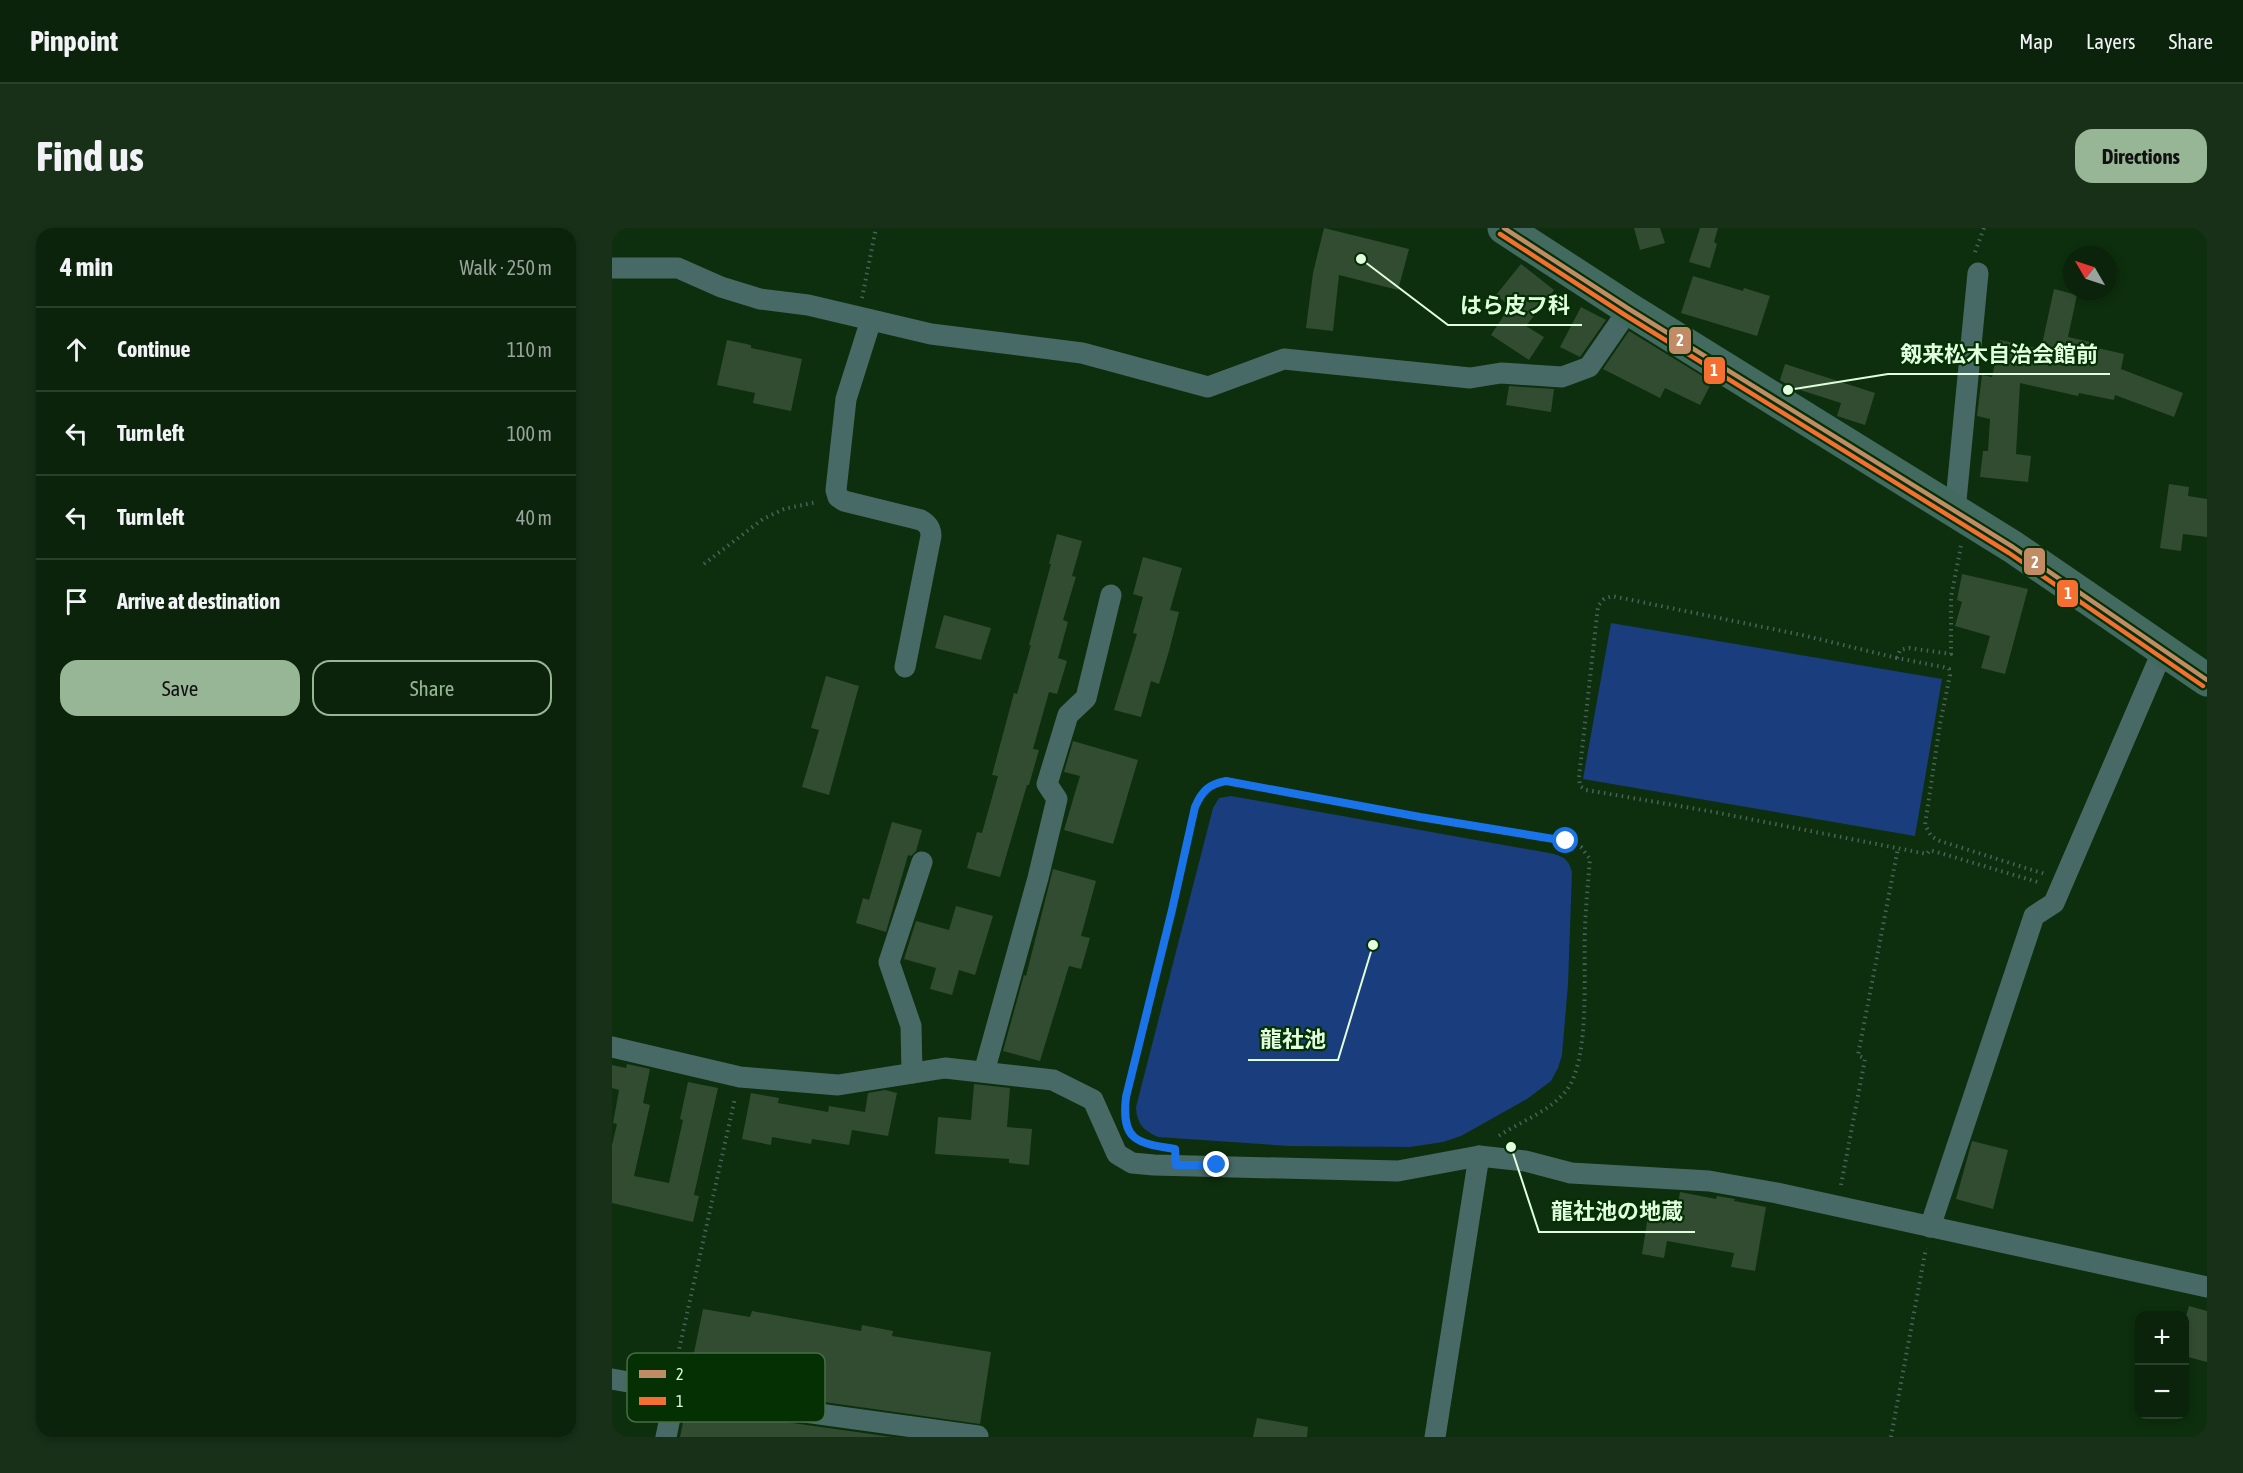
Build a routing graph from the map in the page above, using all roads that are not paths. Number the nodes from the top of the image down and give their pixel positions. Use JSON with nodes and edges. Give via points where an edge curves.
{"nodes":[{"id":1,"x":1504,"y":228,"type":"edge"},
{"id":2,"x":612,"y":268,"type":"edge"},
{"id":3,"x":1978,"y":273,"type":"dead end"},
{"id":4,"x":1629,"y":309,"type":"junction"},
{"id":5,"x":864,"y":318,"type":"junction"},
{"id":6,"x":1963,"y":516,"type":"junction"},
{"id":7,"x":1111,"y":595,"type":"dead end"},
{"id":8,"x":2163,"y":650,"type":"junction"},
{"id":9,"x":905,"y":667,"type":"dead end"},
{"id":10,"x":2207,"y":680,"type":"edge"},
{"id":11,"x":922,"y":862,"type":"dead end"},
{"id":12,"x":612,"y":1047,"type":"edge"},
{"id":13,"x":984,"y":1071,"type":"junction"},
{"id":14,"x":912,"y":1073,"type":"junction"},
{"id":15,"x":1479,"y":1156,"type":"junction"},
{"id":16,"x":1930,"y":1227,"type":"junction"},
{"id":17,"x":2207,"y":1287,"type":"edge"},
{"id":18,"x":612,"y":1378,"type":"edge"},
{"id":19,"x":627,"y":1381,"type":"edge"},
{"id":20,"x":825,"y":1415,"type":"edge"},
{"id":21,"x":669,"y":1422,"type":"edge"},
{"id":22,"x":978,"y":1436,"type":"edge"},
{"id":23,"x":666,"y":1437,"type":"edge"},
{"id":24,"x":1436,"y":1437,"type":"edge"}],
"edges":[{"from":1,"to":4,"type":"main road"},
{"from":2,"to":5,"type":"street","via":[[678,268],[760,299]]},
{"from":3,"to":6,"type":"street"},
{"from":4,"to":5,"type":"street","via":[[1589,367],[1562,376],[1501,373],[1470,378],[1284,360],[1208,387],[1082,353],[931,334]]},
{"from":4,"to":6,"type":"main road"},
{"from":5,"to":9,"type":"street","via":[[846,399],[836,490],[844,501],[921,520],[931,530]]},
{"from":6,"to":8,"type":"main road"},
{"from":7,"to":13,"type":"street","via":[[1086,698],[1068,715],[1047,784],[1057,799]]},
{"from":8,"to":10,"type":"main road"},
{"from":8,"to":16,"type":"street","via":[[2054,903],[2034,916]]},
{"from":11,"to":14,"type":"street","via":[[889,962],[911,1026]]},
{"from":12,"to":14,"type":"street","via":[[740,1077],[838,1085]]},
{"from":13,"to":14,"type":"street","via":[[945,1068]]},
{"from":13,"to":15,"type":"street","via":[[1053,1080],[1093,1100],[1117,1154],[1132,1163],[1398,1171]]},
{"from":15,"to":16,"type":"street","via":[[1525,1161],[1571,1173],[1710,1181]]},
{"from":15,"to":24,"type":"street"},
{"from":16,"to":17,"type":"street"},
{"from":18,"to":19,"type":"street"},
{"from":20,"to":22,"type":"street"},
{"from":21,"to":23,"type":"street"}]}
